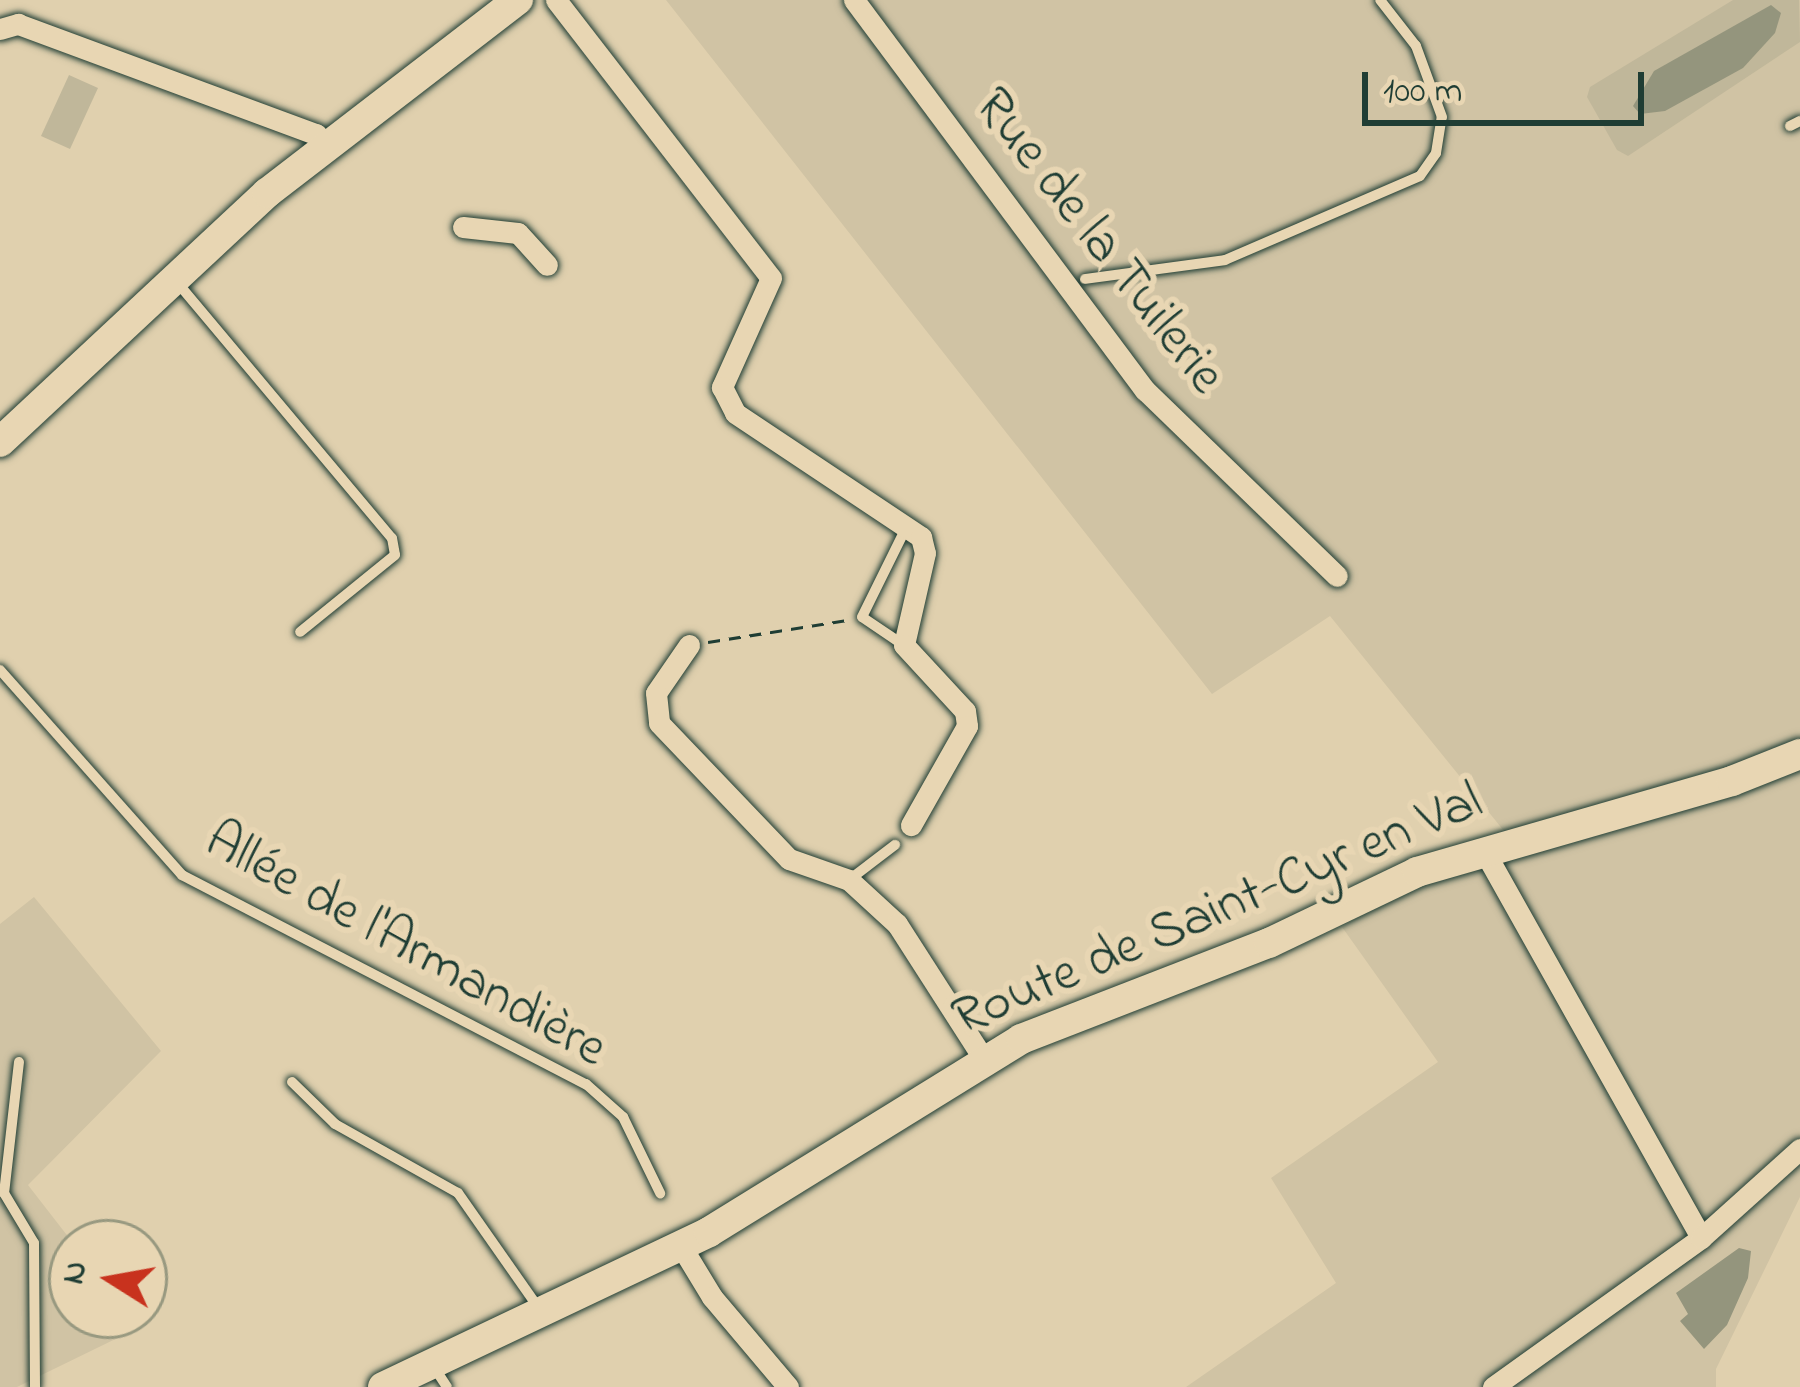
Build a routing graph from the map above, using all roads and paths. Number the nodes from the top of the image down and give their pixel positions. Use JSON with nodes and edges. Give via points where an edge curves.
{"nodes":[{"id":1,"x":518,"y":0,"type":"edge"},
{"id":2,"x":556,"y":0,"type":"edge"},
{"id":3,"x":854,"y":0,"type":"edge"},
{"id":4,"x":1380,"y":0,"type":"edge"},
{"id":5,"x":0,"y":28,"type":"edge"},
{"id":6,"x":328,"y":147,"type":"junction"},
{"id":7,"x":463,"y":226,"type":"dead end"},
{"id":8,"x":547,"y":265,"type":"dead end"},
{"id":9,"x":1085,"y":279,"type":"dead end"},
{"id":10,"x":176,"y":281,"type":"junction"},
{"id":11,"x":0,"y":442,"type":"edge"},
{"id":12,"x":908,"y":523,"type":"junction"},
{"id":13,"x":1337,"y":576,"type":"dead end"},
{"id":14,"x":862,"y":617,"type":"junction"},
{"id":15,"x":300,"y":632,"type":"dead end"},
{"id":16,"x":689,"y":645,"type":"joint"},
{"id":17,"x":904,"y":645,"type":"junction"},
{"id":18,"x":0,"y":670,"type":"edge"},
{"id":19,"x":1800,"y":754,"type":"edge"},
{"id":20,"x":911,"y":825,"type":"dead end"},
{"id":21,"x":895,"y":845,"type":"dead end"},
{"id":22,"x":1483,"y":849,"type":"junction"},
{"id":23,"x":849,"y":880,"type":"junction"},
{"id":24,"x":983,"y":1058,"type":"junction"},
{"id":25,"x":19,"y":1062,"type":"dead end"},
{"id":26,"x":292,"y":1082,"type":"dead end"},
{"id":27,"x":1800,"y":1149,"type":"edge"},
{"id":28,"x":659,"y":1193,"type":"dead end"},
{"id":29,"x":1701,"y":1238,"type":"junction"},
{"id":30,"x":681,"y":1246,"type":"junction"},
{"id":31,"x":542,"y":1312,"type":"junction"},
{"id":32,"x":439,"y":1375,"type":"edge"},
{"id":33,"x":35,"y":1387,"type":"edge"},
{"id":34,"x":383,"y":1387,"type":"edge"},
{"id":35,"x":788,"y":1387,"type":"edge"},
{"id":36,"x":1493,"y":1387,"type":"edge"}],
"edges":[{"from":1,"to":6,"type":"street"},
{"from":2,"to":12,"type":"street","via":[[771,278],[722,387],[735,413]]},
{"from":3,"to":13,"type":"street","name":"Rue de la Tuilerie","via":[[1145,390]]},
{"from":4,"to":9,"type":"lane","via":[[1416,46],[1442,117],[1436,152],[1420,176],[1226,260]]},
{"from":5,"to":6,"type":"street","via":[[18,24],[316,134]]},
{"from":6,"to":10,"type":"street"},
{"from":7,"to":8,"type":"street","via":[[518,233]]},
{"from":10,"to":11,"type":"street"},
{"from":10,"to":15,"type":"lane","via":[[392,538],[395,555]]},
{"from":12,"to":14,"type":"lane"},
{"from":12,"to":17,"type":"street","via":[[925,553]]},
{"from":14,"to":16,"type":"path"},
{"from":14,"to":17,"type":"lane"},
{"from":16,"to":23,"type":"street","via":[[656,693],[658,723],[789,859]]},
{"from":17,"to":20,"type":"street","via":[[965,710],[967,726]]},
{"from":18,"to":28,"type":"lane","name":"Allée de l'Armandière","via":[[182,875],[586,1084],[623,1117]]},
{"from":19,"to":22,"type":"street","name":"Route de Saint-Cyr en Val","via":[[1732,782]]},
{"from":21,"to":23,"type":"lane"},
{"from":22,"to":24,"type":"street","name":"Route de Saint-Cyr en Val"},
{"from":22,"to":29,"type":"street"},
{"from":23,"to":24,"type":"street","via":[[897,924]]},
{"from":24,"to":30,"type":"street","name":"Route de Saint-Cyr en Val"},
{"from":25,"to":33,"type":"lane","via":[[4,1192],[34,1243]]},
{"from":26,"to":31,"type":"lane","via":[[335,1124],[458,1193]]},
{"from":27,"to":29,"type":"street"},
{"from":29,"to":36,"type":"street"},
{"from":30,"to":31,"type":"street","name":"Route de Saint-Cyr en Val"},
{"from":30,"to":35,"type":"street","via":[[712,1297]]},
{"from":31,"to":32,"type":"street","name":"Route de Saint-Cyr en Val"},
{"from":32,"to":34,"type":"street","name":"Route de Saint-Cyr en Val"}]}
